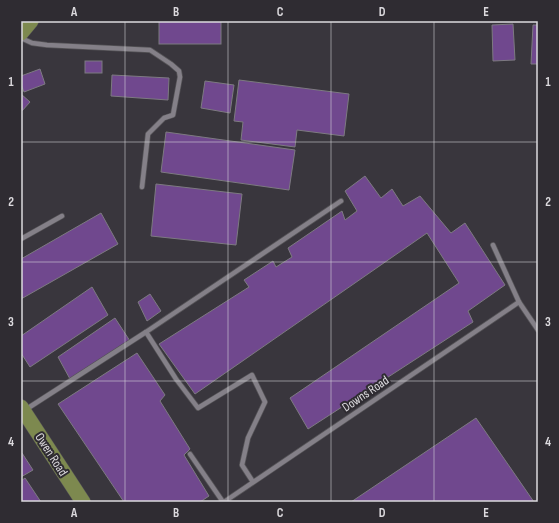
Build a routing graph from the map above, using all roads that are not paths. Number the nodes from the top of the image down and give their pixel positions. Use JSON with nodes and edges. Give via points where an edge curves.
{"nodes":[{"id":1,"x":31,"y":21,"type":"edge"},
{"id":2,"x":21,"y":33,"type":"edge"},
{"id":3,"x":21,"y":38,"type":"edge"},
{"id":4,"x":142,"y":187,"type":"dead end"},
{"id":5,"x":341,"y":201,"type":"dead end"},
{"id":6,"x":62,"y":216,"type":"dead end"},
{"id":7,"x":21,"y":239,"type":"edge"},
{"id":8,"x":493,"y":245,"type":"dead end"},
{"id":9,"x":519,"y":302,"type":"junction"},
{"id":10,"x":538,"y":330,"type":"edge"},
{"id":11,"x":146,"y":332,"type":"junction"},
{"id":12,"x":22,"y":409,"type":"edge"},
{"id":13,"x":190,"y":454,"type":"dead end"},
{"id":14,"x":253,"y":482,"type":"junction"},
{"id":15,"x":82,"y":502,"type":"edge"},
{"id":16,"x":223,"y":502,"type":"edge"}],
"edges":[{"from":1,"to":2,"type":"main road"},
{"from":3,"to":4,"type":"lane","via":[[47,45],[150,50],[179,71],[173,115],[164,118],[148,134]]},
{"from":5,"to":11,"type":"lane"},
{"from":6,"to":7,"type":"lane"},
{"from":8,"to":9,"type":"lane"},
{"from":9,"to":10,"type":"lane"},
{"from":9,"to":14,"type":"lane","name":"Downs Road"},
{"from":11,"to":12,"type":"lane"},
{"from":11,"to":14,"type":"lane","via":[[198,408],[252,375],[265,402],[248,438],[242,464]]},
{"from":12,"to":15,"type":"main road","name":"Owen Road"},
{"from":13,"to":16,"type":"lane"},
{"from":14,"to":16,"type":"lane","name":"Downs Road"}]}
